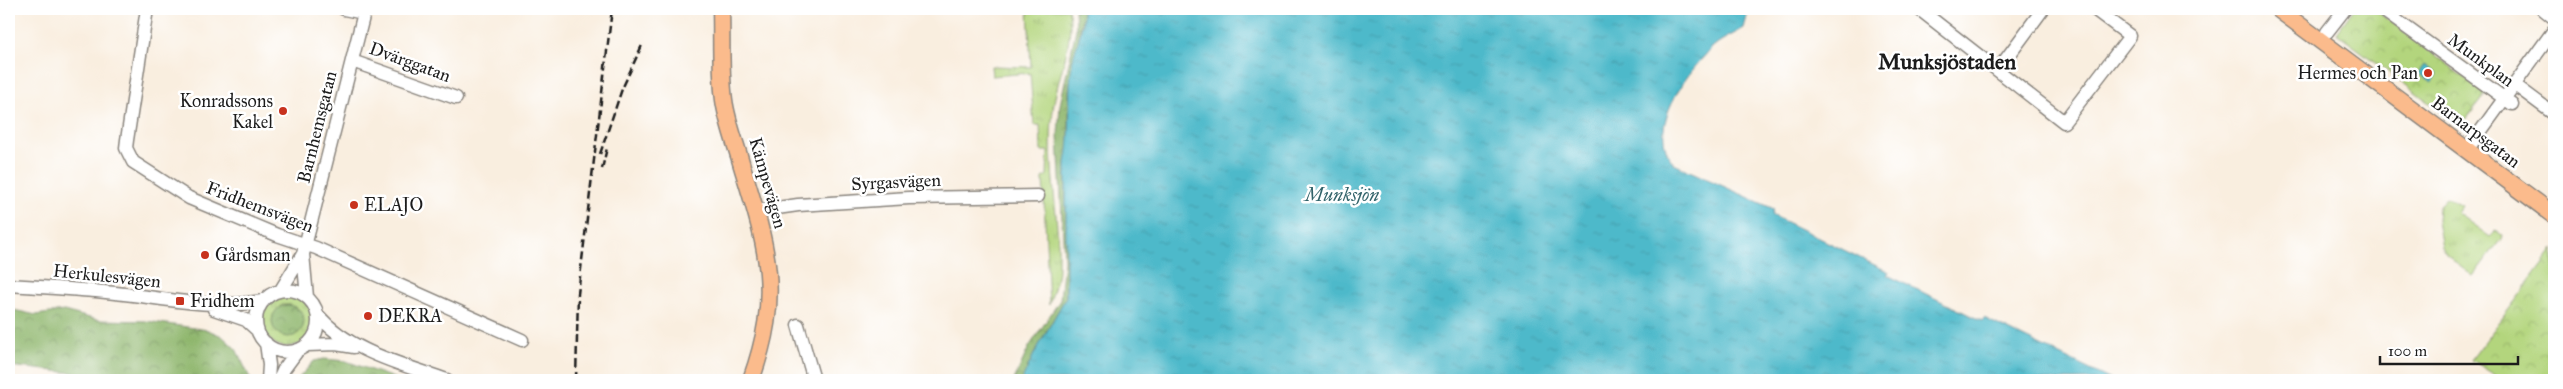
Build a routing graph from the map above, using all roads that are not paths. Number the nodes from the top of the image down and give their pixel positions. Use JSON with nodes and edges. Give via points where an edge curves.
{"nodes":[{"id":1,"x":147,"y":9,"type":"edge"},
{"id":2,"x":344,"y":9,"type":"edge"},
{"id":3,"x":721,"y":9,"type":"edge"},
{"id":4,"x":1919,"y":9,"type":"edge"},
{"id":5,"x":2042,"y":9,"type":"edge"},
{"id":6,"x":2094,"y":9,"type":"edge"},
{"id":7,"x":2278,"y":9,"type":"edge"},
{"id":8,"x":2345,"y":9,"type":"edge"},
{"id":9,"x":2381,"y":9,"type":"edge"},
{"id":10,"x":2543,"y":9,"type":"edge"},
{"id":11,"x":364,"y":11,"type":"edge"},
{"id":12,"x":2554,"y":18,"type":"edge"},
{"id":13,"x":2554,"y":30,"type":"edge"},
{"id":14,"x":2327,"y":32,"type":"dead end"},
{"id":15,"x":2554,"y":45,"type":"edge"},
{"id":16,"x":352,"y":61,"type":"junction"},
{"id":17,"x":1998,"y":70,"type":"junction"},
{"id":18,"x":2518,"y":87,"type":"junction"},
{"id":19,"x":456,"y":98,"type":"dead end"},
{"id":20,"x":2508,"y":102,"type":"junction"},
{"id":21,"x":2554,"y":114,"type":"edge"},
{"id":22,"x":2470,"y":152,"type":"junction"},
{"id":23,"x":1038,"y":196,"type":"dead end"},
{"id":24,"x":756,"y":211,"type":"junction"},
{"id":25,"x":2554,"y":215,"type":"edge"},
{"id":26,"x":304,"y":249,"type":"junction"},
{"id":27,"x":9,"y":285,"type":"edge"},
{"id":28,"x":281,"y":290,"type":"junction"},
{"id":29,"x":307,"y":297,"type":"junction"},
{"id":30,"x":263,"y":301,"type":"junction"},
{"id":31,"x":202,"y":305,"type":"junction"},
{"id":32,"x":317,"y":314,"type":"junction"},
{"id":33,"x":798,"y":325,"type":"dead end"},
{"id":34,"x":258,"y":330,"type":"junction"},
{"id":35,"x":522,"y":340,"type":"dead end"},
{"id":36,"x":266,"y":343,"type":"junction"},
{"id":37,"x":302,"y":347,"type":"junction"},
{"id":38,"x":365,"y":350,"type":"junction"},
{"id":39,"x":753,"y":376,"type":"edge"},
{"id":40,"x":268,"y":380,"type":"edge"},
{"id":41,"x":278,"y":380,"type":"edge"},
{"id":42,"x":447,"y":380,"type":"edge"},
{"id":43,"x":814,"y":380,"type":"edge"}],
"edges":[{"from":1,"to":26,"type":"street","name":"Fridhemsvägen","via":[[126,148],[133,162],[189,198]]},
{"from":2,"to":11,"type":"street"},
{"from":3,"to":24,"type":"main road","name":"Kämpevägen","via":[[724,100]]},
{"from":4,"to":17,"type":"street"},
{"from":5,"to":17,"type":"street"},
{"from":6,"to":17,"type":"street","via":[[2130,36],[2064,122]]},
{"from":7,"to":22,"type":"main road","name":"Barnarpsgatan"},
{"from":8,"to":14,"type":"street"},
{"from":9,"to":20,"type":"street","name":"Munkplan"},
{"from":10,"to":12,"type":"street"},
{"from":11,"to":16,"type":"street","name":"Barnhemsgatan"},
{"from":13,"to":18,"type":"street"},
{"from":15,"to":18,"type":"street"},
{"from":16,"to":19,"type":"street","name":"Dvärggatan"},
{"from":16,"to":26,"type":"street","name":"Barnhemsgatan"},
{"from":18,"to":20,"type":"street"},
{"from":18,"to":21,"type":"street"},
{"from":20,"to":22,"type":"street"},
{"from":22,"to":25,"type":"main road","name":"Barnarpsgatan"},
{"from":23,"to":24,"type":"street","name":"Syrgasvägen","via":[[909,198]]},
{"from":24,"to":39,"type":"main road","name":"Kämpevägen","via":[[770,282],[767,323]]},
{"from":26,"to":28,"type":"street","name":"Barnhemsgatan"},
{"from":26,"to":29,"type":"street","name":"Barnhemsgatan"},
{"from":26,"to":35,"type":"street","name":"Fridhemsvägen"},
{"from":27,"to":31,"type":"street","name":"Herkulesvägen","via":[[114,293]]},
{"from":28,"to":29,"type":"street","via":[[295,291]]},
{"from":28,"to":30,"type":"street"},
{"from":29,"to":32,"type":"street"},
{"from":30,"to":31,"type":"street","name":"Herkulesvägen"},
{"from":30,"to":34,"type":"street","via":[[256,318]]},
{"from":31,"to":34,"type":"street","name":"Herkulesvägen","via":[[240,317]]},
{"from":32,"to":37,"type":"street","via":[[316,331]]},
{"from":32,"to":38,"type":"street","via":[[332,330]]},
{"from":33,"to":43,"type":"street"},
{"from":34,"to":36,"type":"street"},
{"from":36,"to":37,"type":"street","via":[[281,351]]},
{"from":36,"to":40,"type":"street"},
{"from":37,"to":38,"type":"street","via":[[336,344]]},
{"from":37,"to":41,"type":"street"},
{"from":38,"to":42,"type":"street"}]}
